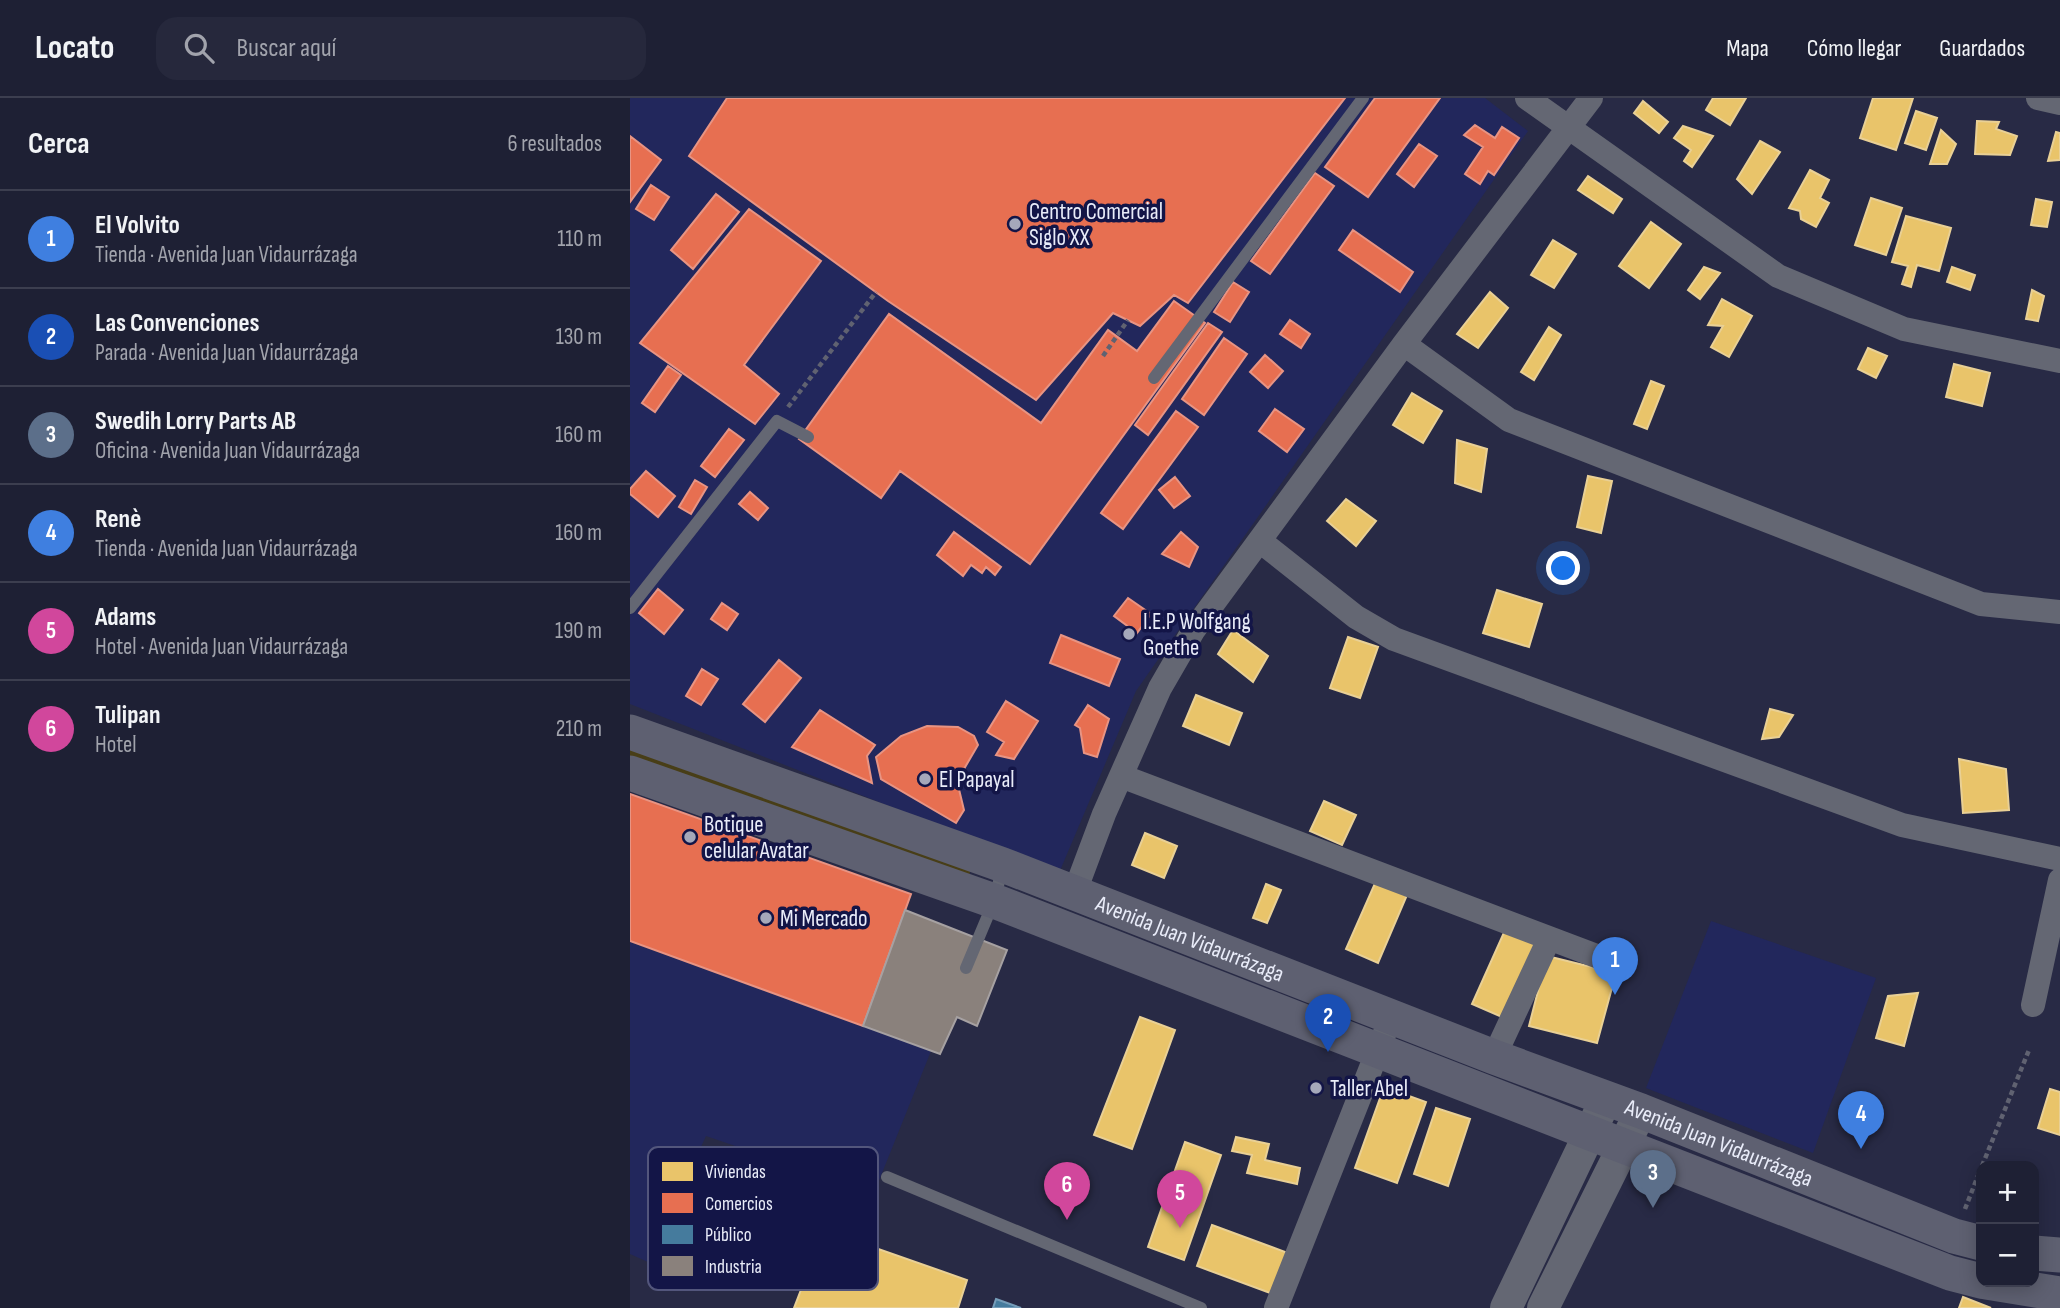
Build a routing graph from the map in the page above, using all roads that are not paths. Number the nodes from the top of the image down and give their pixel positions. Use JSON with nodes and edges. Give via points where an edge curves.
{"nodes":[{"id":1,"x":1363,"y":98,"type":"edge"},
{"id":2,"x":1527,"y":98,"type":"edge"},
{"id":3,"x":1591,"y":98,"type":"edge"},
{"id":4,"x":2038,"y":98,"type":"edge"},
{"id":5,"x":2060,"y":103,"type":"edge"},
{"id":6,"x":1569,"y":128,"type":"junction"},
{"id":7,"x":1404,"y":344,"type":"junction"},
{"id":8,"x":2060,"y":361,"type":"edge"},
{"id":9,"x":1153,"y":378,"type":"dead end"},
{"id":10,"x":808,"y":437,"type":"dead end"},
{"id":11,"x":1260,"y":541,"type":"junction"},
{"id":12,"x":630,"y":608,"type":"edge"},
{"id":13,"x":2060,"y":612,"type":"edge"},
{"id":14,"x":630,"y":732,"type":"edge"},
{"id":15,"x":630,"y":773,"type":"edge"},
{"id":16,"x":1121,"y":776,"type":"junction"},
{"id":17,"x":2060,"y":859,"type":"edge"},
{"id":18,"x":1003,"y":865,"type":"junction"},
{"id":19,"x":2060,"y":880,"type":"edge"},
{"id":20,"x":1074,"y":894,"type":"junction"},
{"id":21,"x":995,"y":901,"type":"junction"},
{"id":22,"x":1549,"y":939,"type":"junction"},
{"id":23,"x":1615,"y":963,"type":"dead end"},
{"id":24,"x":966,"y":968,"type":"dead end"},
{"id":25,"x":2033,"y":1005,"type":"dead end"},
{"id":26,"x":1390,"y":1017,"type":"junction"},
{"id":27,"x":1378,"y":1051,"type":"junction"},
{"id":28,"x":1493,"y":1057,"type":"junction"},
{"id":29,"x":1606,"y":1099,"type":"junction"},
{"id":30,"x":1641,"y":1111,"type":"junction"},
{"id":31,"x":1592,"y":1133,"type":"junction"},
{"id":32,"x":1624,"y":1147,"type":"junction"},
{"id":33,"x":887,"y":1177,"type":"dead end"},
{"id":34,"x":1968,"y":1239,"type":"edge"},
{"id":35,"x":2039,"y":1253,"type":"edge"},
{"id":36,"x":2060,"y":1255,"type":"edge"},
{"id":37,"x":1976,"y":1281,"type":"edge"},
{"id":38,"x":1997,"y":1287,"type":"edge"},
{"id":39,"x":2060,"y":1294,"type":"edge"},
{"id":40,"x":1201,"y":1308,"type":"edge"},
{"id":41,"x":1276,"y":1308,"type":"edge"},
{"id":42,"x":1506,"y":1308,"type":"edge"},
{"id":43,"x":1543,"y":1308,"type":"edge"}],
"edges":[{"from":1,"to":9,"type":"lane"},
{"from":2,"to":6,"type":"street"},
{"from":3,"to":6,"type":"street"},
{"from":4,"to":5,"type":"street"},
{"from":6,"to":7,"type":"street"},
{"from":6,"to":8,"type":"street","via":[[1779,276],[1904,329]]},
{"from":7,"to":11,"type":"street"},
{"from":7,"to":13,"type":"street","via":[[1509,420],[1981,604]]},
{"from":10,"to":12,"type":"lane","via":[[777,421]]},
{"from":11,"to":16,"type":"street","via":[[1193,631],[1160,688]]},
{"from":11,"to":17,"type":"street","via":[[1356,617],[1394,639],[1902,825]]},
{"from":14,"to":18,"type":"main road","name":"Avenida Juan Vidaurrázaga"},
{"from":15,"to":21,"type":"main road","name":"Avenida Juan Vidaurrázaga"},
{"from":16,"to":20,"type":"street"},
{"from":16,"to":22,"type":"street"},
{"from":18,"to":20,"type":"main road","name":"Avenida Juan Vidaurrázaga"},
{"from":18,"to":21,"type":"lane"},
{"from":19,"to":25,"type":"street"},
{"from":20,"to":26,"type":"main road","name":"Avenida Juan Vidaurrázaga"},
{"from":21,"to":24,"type":"lane"},
{"from":21,"to":27,"type":"main road","name":"Avenida Juan Vidaurrázaga"},
{"from":22,"to":23,"type":"street"},
{"from":22,"to":28,"type":"street"},
{"from":26,"to":27,"type":"street"},
{"from":26,"to":28,"type":"main road","name":"Avenida Juan Vidaurrázaga"},
{"from":27,"to":31,"type":"main road","name":"Avenida Juan Vidaurrázaga"},
{"from":27,"to":41,"type":"street"},
{"from":28,"to":29,"type":"main road","name":"Avenida Juan Vidaurrázaga"},
{"from":29,"to":30,"type":"main road","name":"Avenida Juan Vidaurrázaga"},
{"from":29,"to":31,"type":"street"},
{"from":30,"to":32,"type":"street"},
{"from":30,"to":34,"type":"main road","name":"Avenida Juan Vidaurrázaga"},
{"from":31,"to":32,"type":"main road","name":"Avenida Juan Vidaurrázaga"},
{"from":31,"to":42,"type":"street"},
{"from":32,"to":37,"type":"main road","name":"Avenida Juan Vidaurrázaga"},
{"from":32,"to":43,"type":"street"},
{"from":33,"to":40,"type":"lane"},
{"from":35,"to":36,"type":"main road"},
{"from":38,"to":39,"type":"main road","name":"Avenida Juan Vidaurrázaga"}]}
